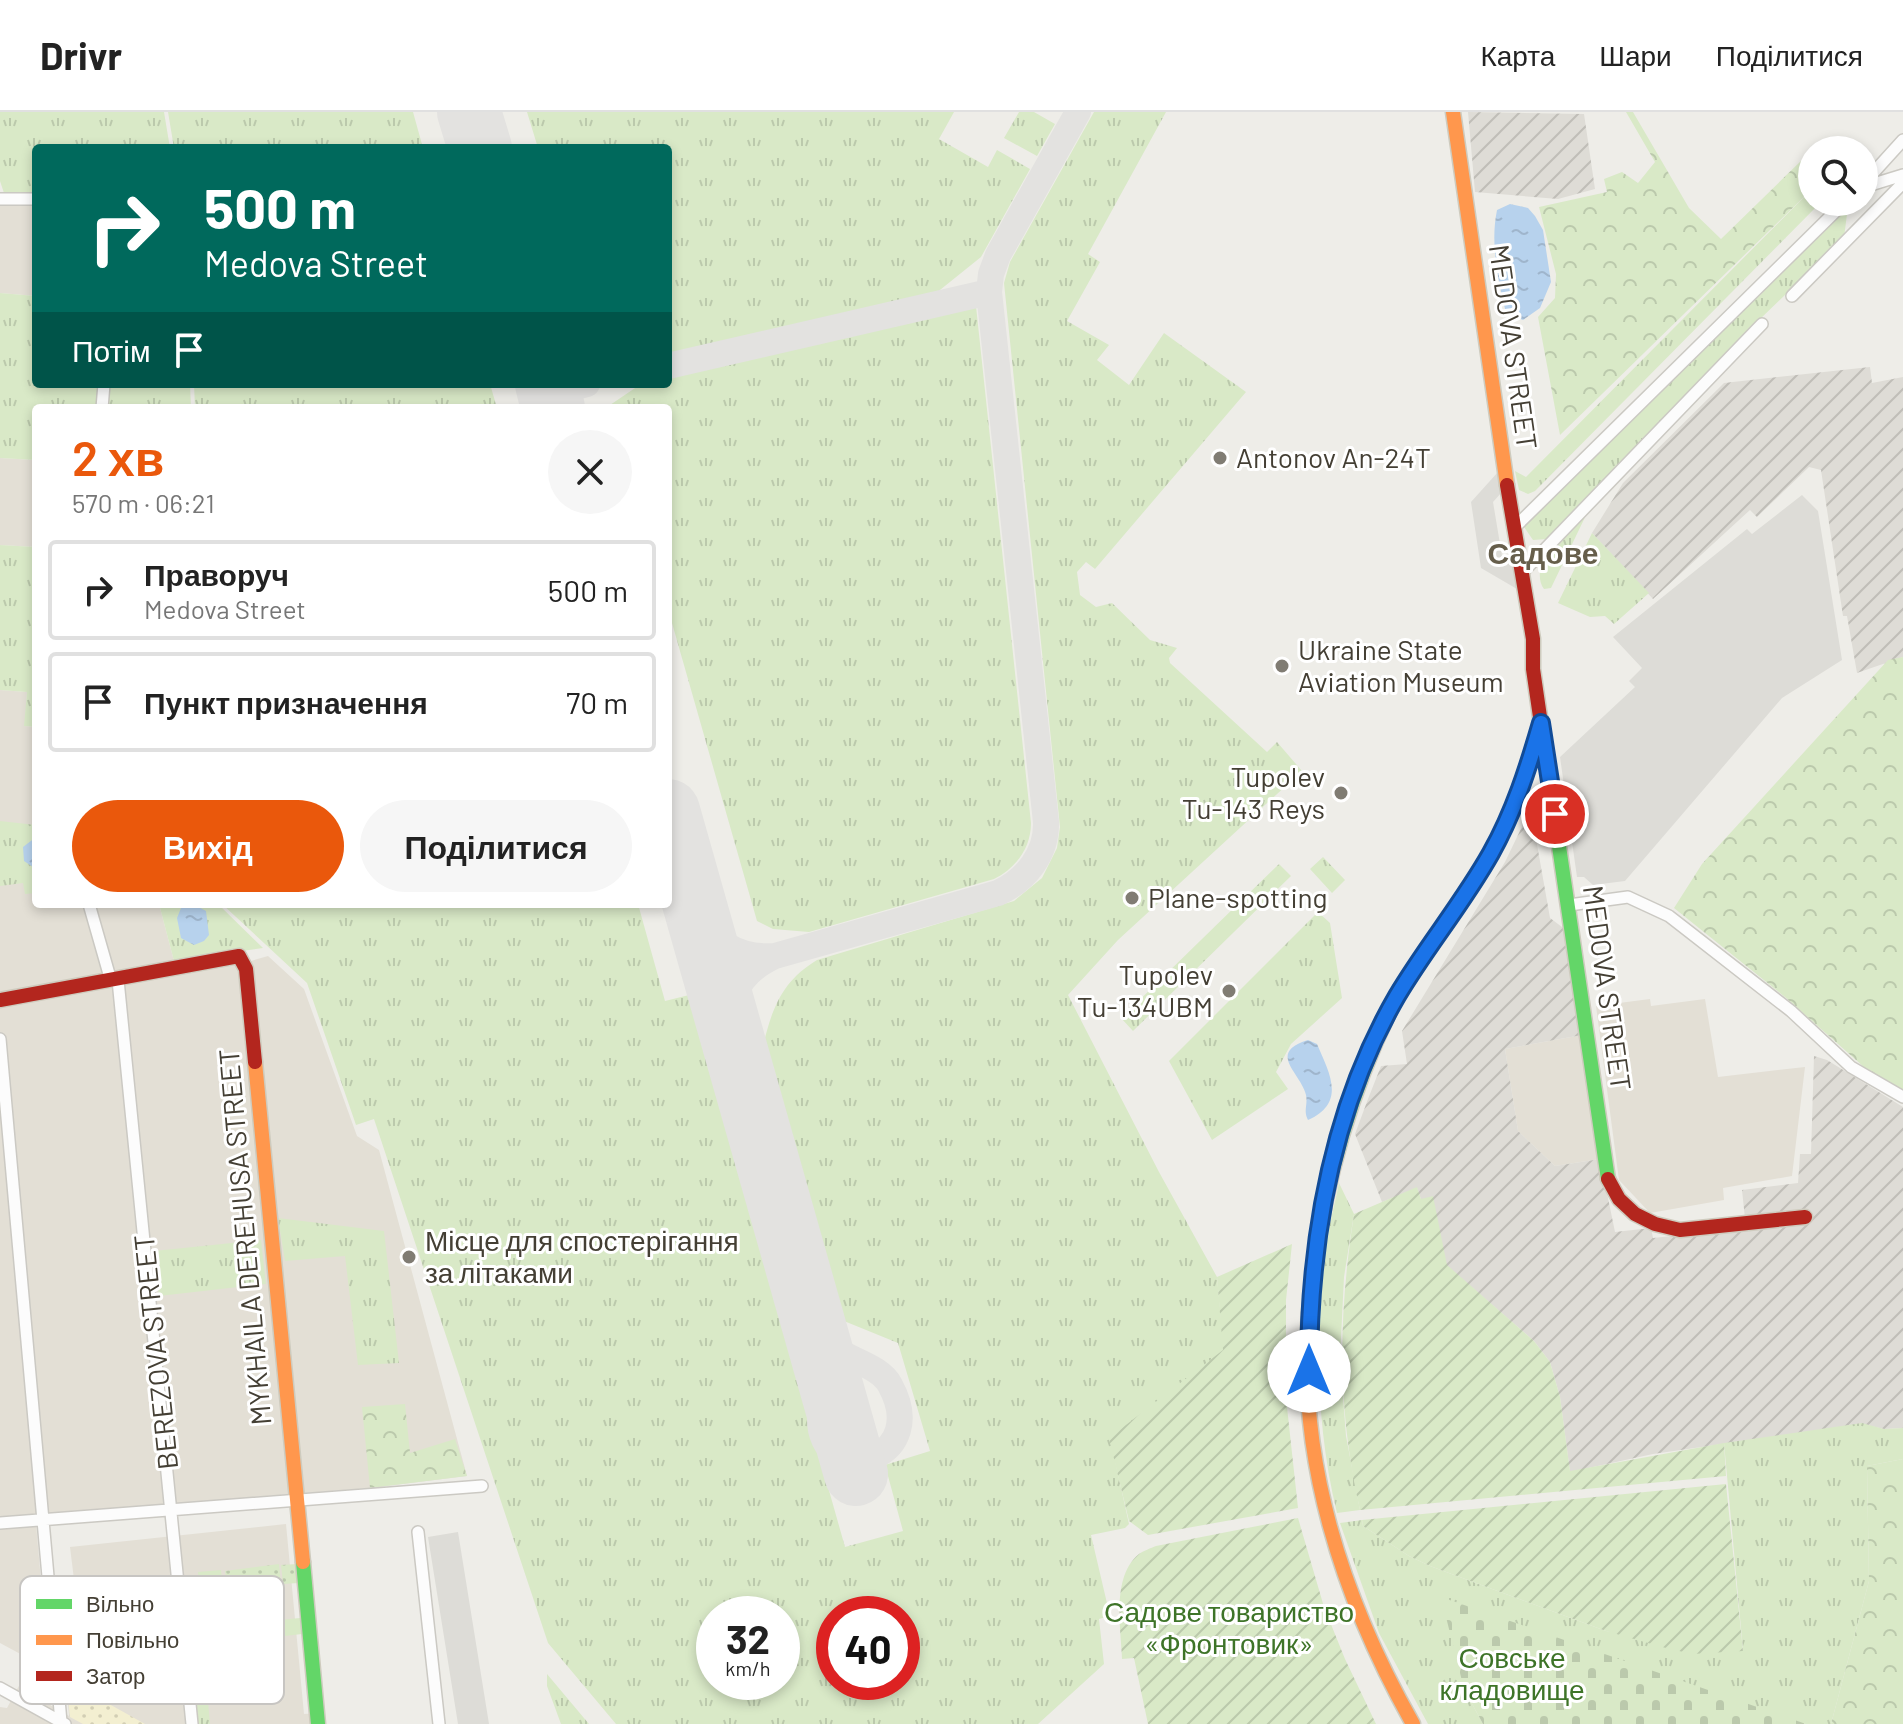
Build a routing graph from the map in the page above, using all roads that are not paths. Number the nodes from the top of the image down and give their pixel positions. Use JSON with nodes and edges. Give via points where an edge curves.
{"nodes":[{"id":1,"x":1453,"y":112,"type":"edge"},
{"id":2,"x":1903,"y":140,"type":"edge"},
{"id":3,"x":1893,"y":151,"type":"junction"},
{"id":4,"x":1878,"y":169,"type":"edge"},
{"id":5,"x":1903,"y":173,"type":"edge"},
{"id":6,"x":1878,"y":181,"type":"edge"},
{"id":7,"x":1903,"y":183,"type":"edge"},
{"id":8,"x":0,"y":199,"type":"edge"},
{"id":9,"x":32,"y":199,"type":"edge"},
{"id":10,"x":1831,"y":216,"type":"edge"},
{"id":11,"x":1792,"y":296,"type":"dead end"},
{"id":12,"x":1762,"y":324,"type":"dead end"},
{"id":13,"x":1514,"y":528,"type":"junction"},
{"id":14,"x":1522,"y":573,"type":"junction"},
{"id":15,"x":1541,"y":723,"type":"junction"},
{"id":16,"x":1569,"y":905,"type":"junction"},
{"id":17,"x":90,"y":908,"type":"edge"},
{"id":18,"x":115,"y":980,"type":"junction"},
{"id":19,"x":0,"y":1000,"type":"edge"},
{"id":20,"x":0,"y":1039,"type":"edge"},
{"id":21,"x":1903,"y":1097,"type":"edge"},
{"id":22,"x":1805,"y":1217,"type":"dead end"},
{"id":23,"x":482,"y":1486,"type":"dead end"},
{"id":24,"x":297,"y":1499,"type":"junction"},
{"id":25,"x":172,"y":1510,"type":"junction"},
{"id":26,"x":43,"y":1518,"type":"junction"},
{"id":27,"x":0,"y":1523,"type":"edge"},
{"id":28,"x":418,"y":1532,"type":"dead end"},
{"id":29,"x":49,"y":1576,"type":"edge"},
{"id":30,"x":178,"y":1576,"type":"edge"},
{"id":31,"x":0,"y":1688,"type":"edge"},
{"id":32,"x":20,"y":1699,"type":"edge"},
{"id":33,"x":29,"y":1704,"type":"edge"},
{"id":34,"x":190,"y":1704,"type":"edge"},
{"id":35,"x":63,"y":1723,"type":"edge"},
{"id":36,"x":192,"y":1724,"type":"edge"},
{"id":37,"x":318,"y":1724,"type":"edge"},
{"id":38,"x":439,"y":1724,"type":"edge"},
{"id":39,"x":1413,"y":1724,"type":"edge"}],
"edges":[{"from":1,"to":13,"type":"street","name":"MEDOVA STREET"},
{"from":2,"to":3,"type":"street"},
{"from":3,"to":4,"type":"street"},
{"from":3,"to":5,"type":"street","via":[[1895,166]]},
{"from":5,"to":6,"type":"street"},
{"from":7,"to":11,"type":"street"},
{"from":8,"to":9,"type":"street"},
{"from":10,"to":13,"type":"street"},
{"from":12,"to":14,"type":"street"},
{"from":13,"to":14,"type":"street","name":"MEDOVA STREET"},
{"from":14,"to":15,"type":"street","name":"MEDOVA STREET"},
{"from":15,"to":16,"type":"street","name":"MEDOVA STREET"},
{"from":15,"to":39,"type":"street","via":[[1508,819],[1490,854],[1398,995],[1369,1053],[1333,1154],[1313,1264],[1311,1412],[1327,1519],[1355,1606]]},
{"from":16,"to":21,"type":"street","via":[[1628,897],[1669,916],[1791,1011],[1851,1067]]},
{"from":16,"to":22,"type":"street","name":"MEDOVA STREET","via":[[1607,1176],[1618,1201],[1632,1214],[1680,1230]]},
{"from":17,"to":18,"type":"street","name":"BEREZOVA STREET"},
{"from":18,"to":19,"type":"street"},
{"from":18,"to":24,"type":"street","name":"MYKHAILA DEREHUSA STREET","via":[[239,956],[246,969]]},
{"from":18,"to":25,"type":"street","name":"BEREZOVA STREET"},
{"from":20,"to":26,"type":"street"},
{"from":23,"to":24,"type":"street"},
{"from":24,"to":25,"type":"street"},
{"from":24,"to":37,"type":"street","name":"MYKHAILA DEREHUSA STREET"},
{"from":25,"to":26,"type":"street"},
{"from":25,"to":30,"type":"street","name":"BEREZOVA STREET"},
{"from":26,"to":27,"type":"street"},
{"from":26,"to":29,"type":"street"},
{"from":28,"to":38,"type":"street"},
{"from":31,"to":32,"type":"street"},
{"from":33,"to":35,"type":"street"},
{"from":34,"to":36,"type":"street","name":"BEREZOVA STREET"}]}
